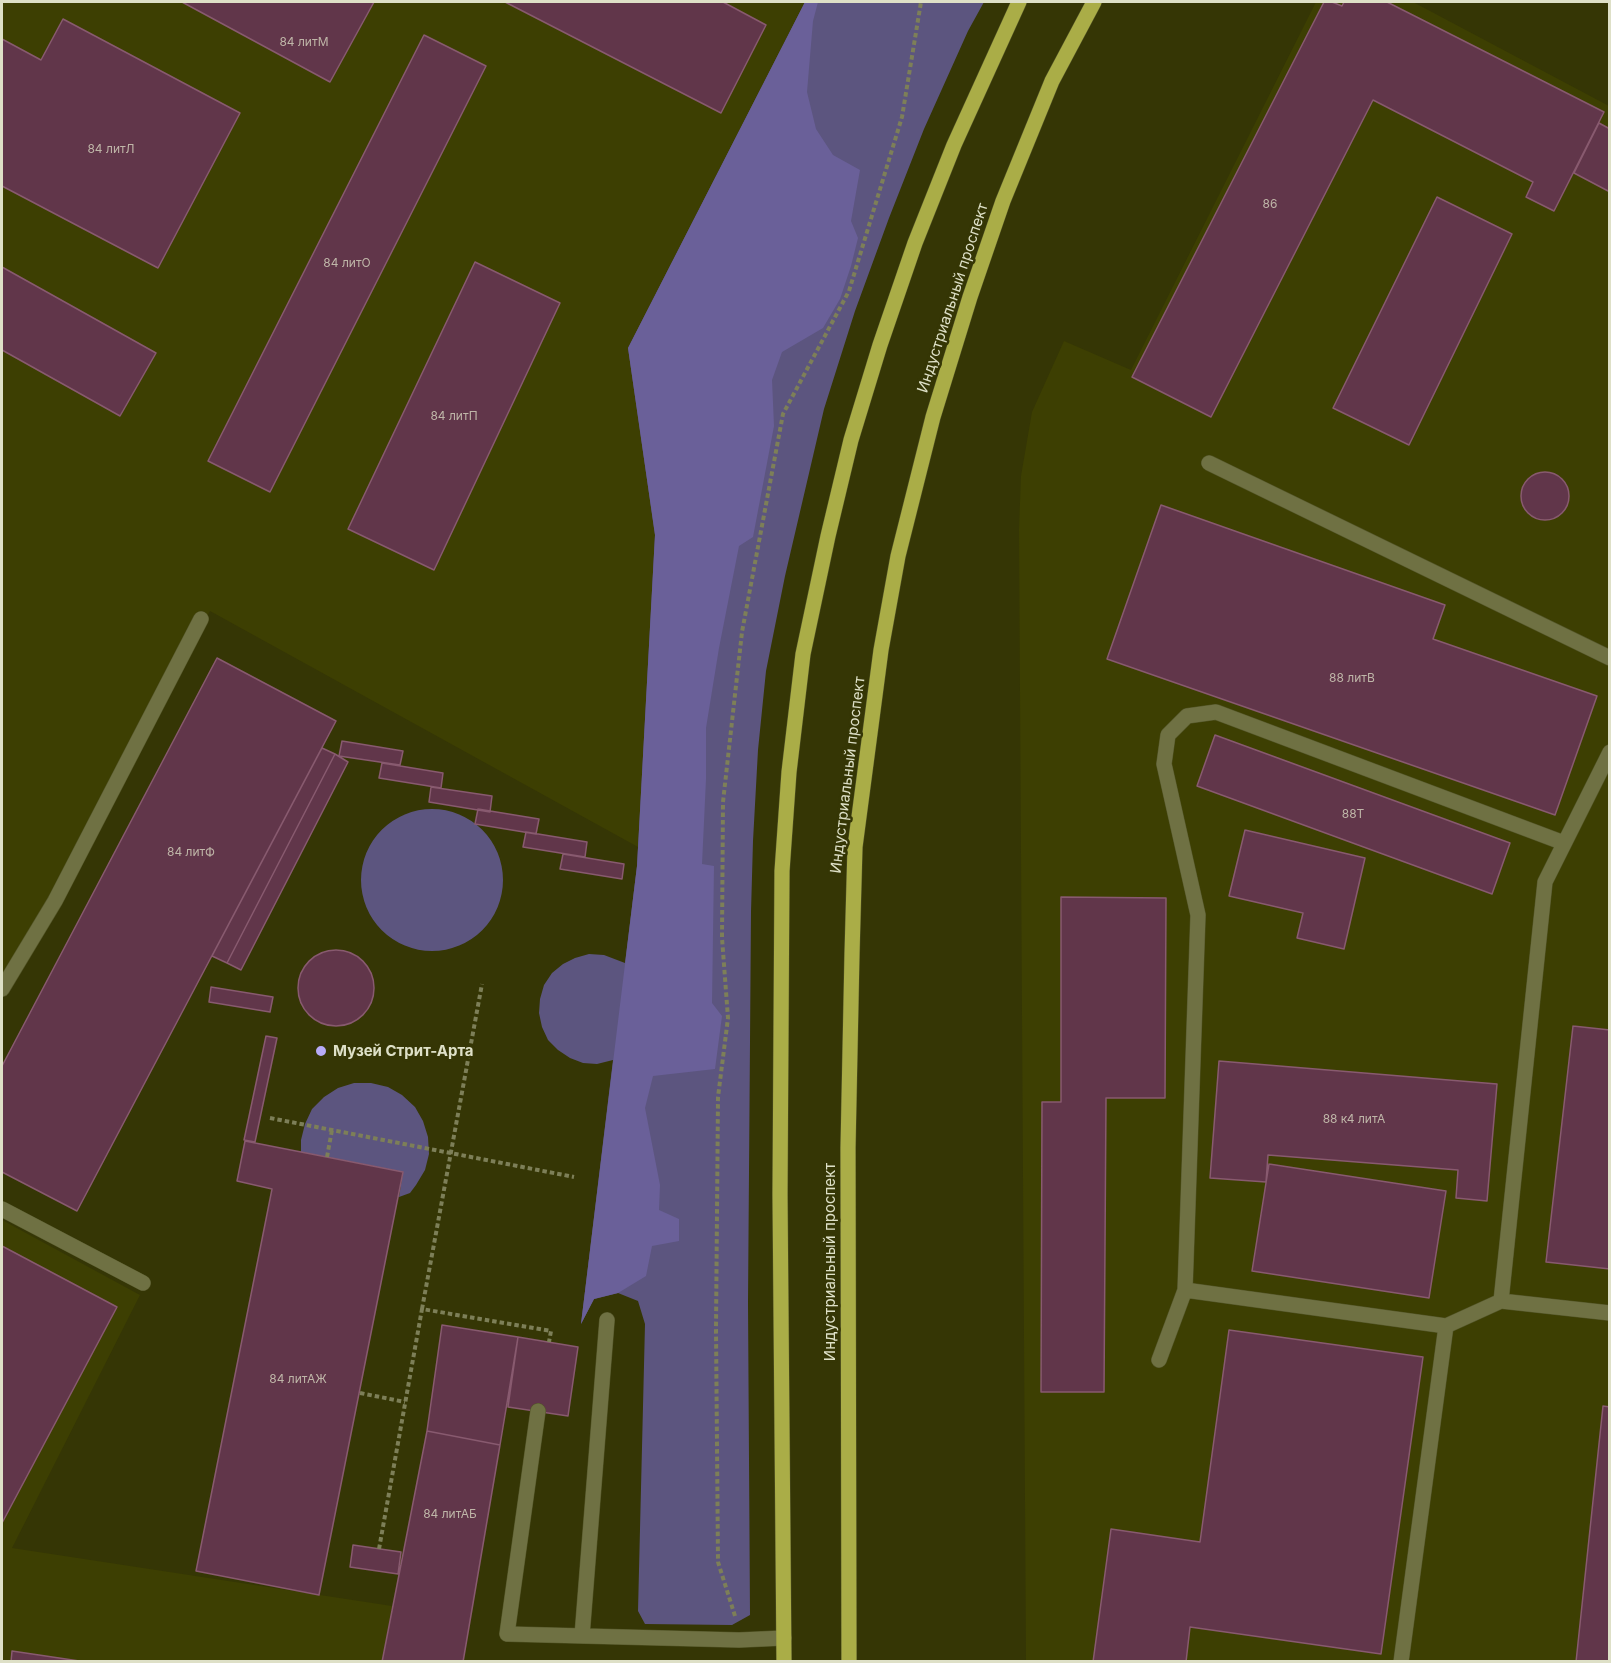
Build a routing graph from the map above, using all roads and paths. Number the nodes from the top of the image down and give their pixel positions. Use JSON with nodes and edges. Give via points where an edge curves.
{"nodes":[{"id":1,"x":1019,"y":2,"type":"edge"},
{"id":2,"x":1094,"y":2,"type":"edge"},
{"id":3,"x":1209,"y":463,"type":"dead end"},
{"id":4,"x":201,"y":619,"type":"dead end"},
{"id":5,"x":1610,"y":658,"type":"edge"},
{"id":6,"x":1610,"y":752,"type":"edge"},
{"id":7,"x":1564,"y":843,"type":"junction"},
{"id":8,"x":482,"y":984,"type":"dead end"},
{"id":9,"x":2,"y":989,"type":"edge"},
{"id":10,"x":270,"y":1118,"type":"dead end"},
{"id":11,"x":332,"y":1130,"type":"junction"},
{"id":12,"x":451,"y":1153,"type":"junction"},
{"id":13,"x":327,"y":1157,"type":"dead end"},
{"id":14,"x":574,"y":1176,"type":"dead end"},
{"id":15,"x":2,"y":1209,"type":"edge"},
{"id":16,"x":142,"y":1283,"type":"dead end"},
{"id":17,"x":1185,"y":1290,"type":"junction"},
{"id":18,"x":1500,"y":1301,"type":"junction"},
{"id":19,"x":422,"y":1309,"type":"junction"},
{"id":20,"x":1610,"y":1313,"type":"edge"},
{"id":21,"x":607,"y":1320,"type":"dead end"},
{"id":22,"x":1446,"y":1326,"type":"junction"},
{"id":23,"x":549,"y":1342,"type":"dead end"},
{"id":24,"x":1159,"y":1360,"type":"dead end"},
{"id":25,"x":360,"y":1393,"type":"dead end"},
{"id":26,"x":405,"y":1402,"type":"junction"},
{"id":27,"x":538,"y":1411,"type":"dead end"},
{"id":28,"x":379,"y":1549,"type":"dead end"},
{"id":29,"x":582,"y":1636,"type":"junction"},
{"id":30,"x":784,"y":1638,"type":"junction"},
{"id":31,"x":784,"y":1662,"type":"edge"},
{"id":32,"x":849,"y":1662,"type":"edge"},
{"id":33,"x":1401,"y":1662,"type":"edge"}],
"edges":[{"from":1,"to":30,"type":"main road","via":[[954,145],[880,345],[851,440],[803,654],[782,872]]},
{"from":2,"to":32,"type":"main road","name":"Индустриальный проспект","via":[[1052,81],[1003,201],[970,297],[930,428],[898,556],[881,650],[855,847],[848,1148]]},
{"from":3,"to":5,"type":"lane"},
{"from":4,"to":9,"type":"lane","via":[[55,901]]},
{"from":6,"to":7,"type":"lane"},
{"from":7,"to":17,"type":"lane","via":[[1216,712],[1187,716],[1168,735],[1164,764],[1198,915]]},
{"from":7,"to":18,"type":"lane","via":[[1545,882]]},
{"from":8,"to":12,"type":"path"},
{"from":10,"to":11,"type":"path"},
{"from":11,"to":12,"type":"path"},
{"from":11,"to":13,"type":"path"},
{"from":12,"to":14,"type":"path"},
{"from":12,"to":19,"type":"path"},
{"from":15,"to":16,"type":"lane"},
{"from":17,"to":22,"type":"lane"},
{"from":17,"to":24,"type":"lane"},
{"from":18,"to":20,"type":"lane"},
{"from":18,"to":22,"type":"lane"},
{"from":19,"to":23,"type":"path","via":[[551,1331]]},
{"from":19,"to":26,"type":"path"},
{"from":21,"to":29,"type":"lane"},
{"from":22,"to":33,"type":"lane"},
{"from":25,"to":26,"type":"path"},
{"from":26,"to":28,"type":"path"},
{"from":27,"to":29,"type":"lane","via":[[507,1634]]},
{"from":29,"to":30,"type":"lane"},
{"from":30,"to":31,"type":"main road"}]}
